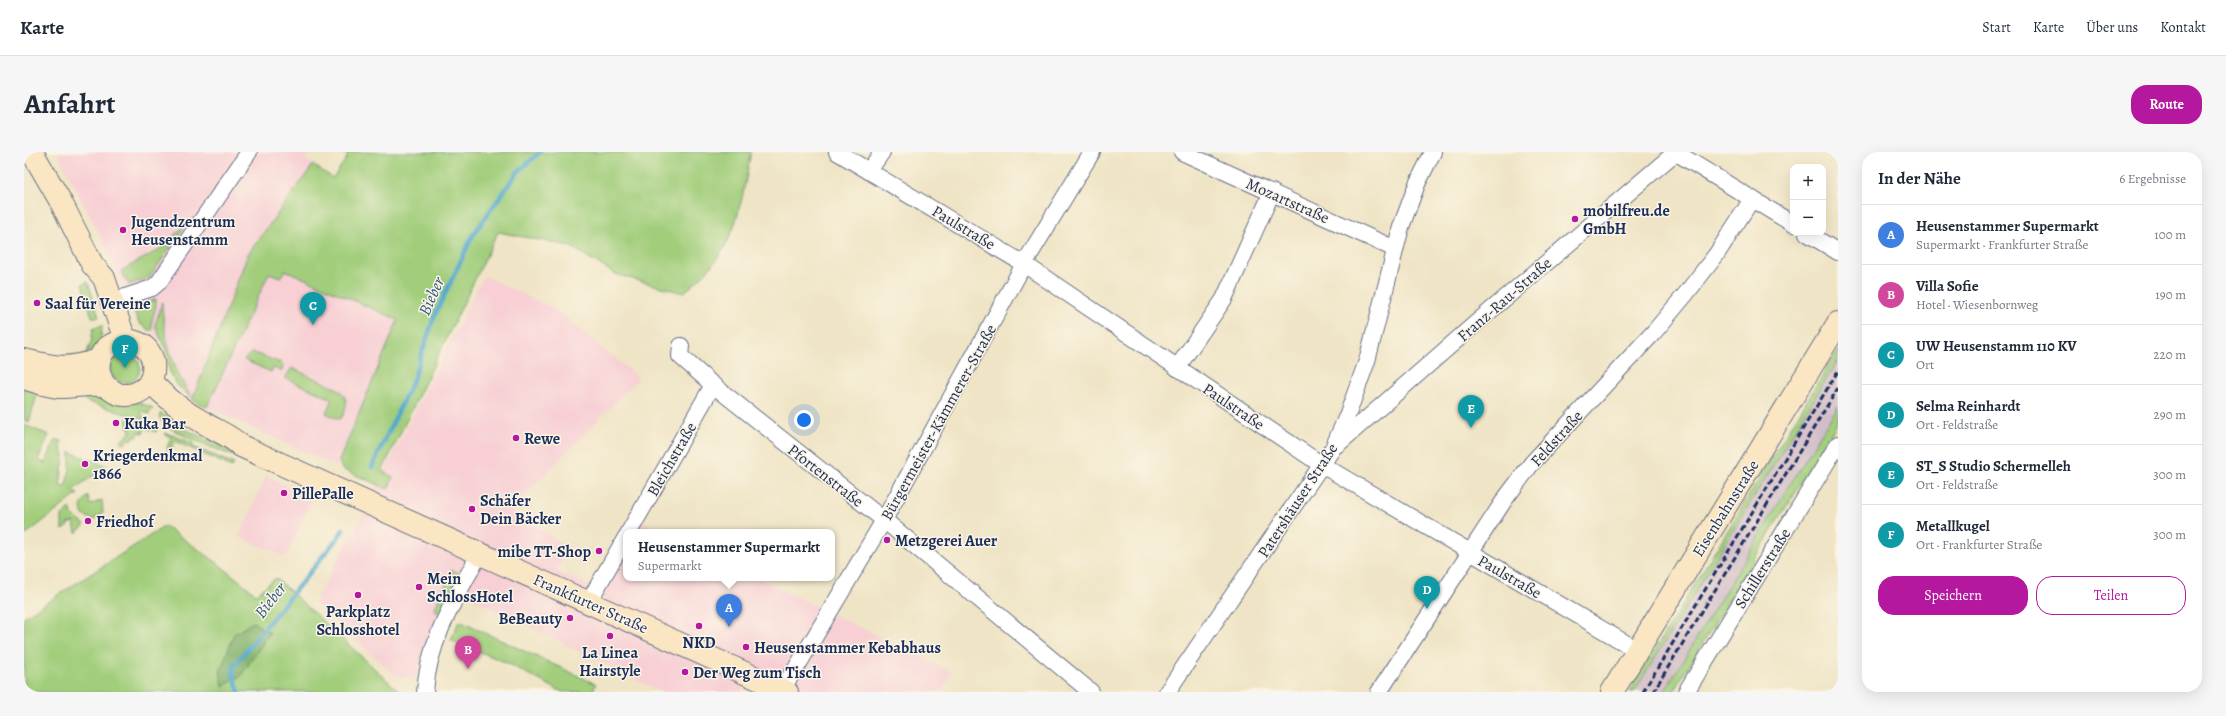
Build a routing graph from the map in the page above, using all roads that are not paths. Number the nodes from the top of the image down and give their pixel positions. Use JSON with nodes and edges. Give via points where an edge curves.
{"nodes":[{"id":1,"x":32,"y":152,"type":"edge"},
{"id":2,"x":248,"y":152,"type":"edge"},
{"id":3,"x":837,"y":152,"type":"edge"},
{"id":4,"x":882,"y":152,"type":"edge"},
{"id":5,"x":1092,"y":152,"type":"edge"},
{"id":6,"x":1182,"y":152,"type":"edge"},
{"id":7,"x":1433,"y":152,"type":"edge"},
{"id":8,"x":1675,"y":152,"type":"edge"},
{"id":9,"x":1697,"y":158,"type":"edge"},
{"id":10,"x":869,"y":171,"type":"junction"},
{"id":11,"x":1272,"y":192,"type":"junction"},
{"id":12,"x":1752,"y":199,"type":"junction"},
{"id":13,"x":1790,"y":222,"type":"edge"},
{"id":14,"x":1812,"y":236,"type":"edge"},
{"id":15,"x":1395,"y":249,"type":"junction"},
{"id":16,"x":1838,"y":252,"type":"edge"},
{"id":17,"x":92,"y":264,"type":"junction"},
{"id":18,"x":1024,"y":264,"type":"junction"},
{"id":19,"x":113,"y":301,"type":"junction"},
{"id":20,"x":1838,"y":323,"type":"edge"},
{"id":21,"x":125,"y":340,"type":"junction"},
{"id":22,"x":681,"y":346,"type":"dead end"},
{"id":23,"x":102,"y":354,"type":"junction"},
{"id":24,"x":24,"y":360,"type":"edge"},
{"id":25,"x":1177,"y":368,"type":"junction"},
{"id":26,"x":24,"y":378,"type":"edge"},
{"id":27,"x":105,"y":386,"type":"junction"},
{"id":28,"x":713,"y":386,"type":"junction"},
{"id":29,"x":144,"y":387,"type":"junction"},
{"id":30,"x":1838,"y":444,"type":"edge"},
{"id":31,"x":1333,"y":448,"type":"junction"},
{"id":32,"x":1322,"y":465,"type":"junction"},
{"id":33,"x":884,"y":520,"type":"junction"},
{"id":34,"x":631,"y":529,"type":"edge"},
{"id":35,"x":623,"y":542,"type":"edge"},
{"id":36,"x":480,"y":553,"type":"junction"},
{"id":37,"x":1470,"y":553,"type":"junction"},
{"id":38,"x":588,"y":603,"type":"junction"},
{"id":39,"x":1637,"y":650,"type":"junction"},
{"id":40,"x":1173,"y":690,"type":"edge"},
{"id":41,"x":782,"y":691,"type":"edge"},
{"id":42,"x":425,"y":692,"type":"edge"},
{"id":43,"x":1091,"y":692,"type":"edge"},
{"id":44,"x":1379,"y":692,"type":"edge"},
{"id":45,"x":1612,"y":692,"type":"edge"},
{"id":46,"x":1686,"y":692,"type":"edge"}],
"edges":[{"from":1,"to":17,"type":"street"},
{"from":2,"to":19,"type":"street","via":[[159,282],[152,288]]},
{"from":3,"to":10,"type":"street","name":"Paulstraße"},
{"from":4,"to":10,"type":"street"},
{"from":5,"to":18,"type":"street","name":"Bürgermeister-Kämmerer-Straße"},
{"from":6,"to":11,"type":"street","name":"Mozartstraße"},
{"from":7,"to":15,"type":"street","name":"Patershäuser Straße","via":[[1407,210]]},
{"from":8,"to":9,"type":"street"},
{"from":8,"to":31,"type":"street","name":"Franz-Rau-Straße"},
{"from":9,"to":12,"type":"street"},
{"from":10,"to":18,"type":"street","name":"Paulstraße"},
{"from":11,"to":15,"type":"street","name":"Mozartstraße"},
{"from":11,"to":25,"type":"street","via":[[1224,299]]},
{"from":12,"to":13,"type":"street"},
{"from":12,"to":37,"type":"street","name":"Feldstraße","via":[[1716,255],[1654,332],[1520,478]]},
{"from":14,"to":16,"type":"street"},
{"from":15,"to":31,"type":"street","name":"Patershäuser Straße","via":[[1367,361]]},
{"from":17,"to":19,"type":"street","via":[[104,278]]},
{"from":17,"to":23,"type":"street","via":[[92,281],[105,320],[106,334]]},
{"from":18,"to":25,"type":"street","name":"Paulstraße"},
{"from":18,"to":33,"type":"street","name":"Bürgermeister-Kämmerer-Straße"},
{"from":19,"to":21,"type":"street"},
{"from":20,"to":39,"type":"street","name":"Eisenbahnstraße"},
{"from":21,"to":23,"type":"street","via":[[111,344]]},
{"from":21,"to":29,"type":"street","via":[[139,344],[150,355],[154,368]]},
{"from":22,"to":28,"type":"street","name":"Pfortenstraße","via":[[680,356]]},
{"from":23,"to":24,"type":"street","via":[[74,367],[64,368]]},
{"from":23,"to":27,"type":"street","via":[[98,371]]},
{"from":25,"to":32,"type":"street","name":"Paulstraße"},
{"from":26,"to":27,"type":"street","via":[[60,387]]},
{"from":27,"to":29,"type":"street","via":[[118,395]]},
{"from":28,"to":33,"type":"street","name":"Pfortenstraße"},
{"from":28,"to":34,"type":"street","name":"Bleichstraße"},
{"from":29,"to":36,"type":"street","name":"Frankfurter Straße","via":[[191,428],[232,446],[241,446]]},
{"from":30,"to":46,"type":"street","name":"Schillerstraße"},
{"from":31,"to":32,"type":"street","name":"Patershäuser Straße"},
{"from":32,"to":37,"type":"street","name":"Paulstraße"},
{"from":32,"to":40,"type":"street","name":"Patershäuser Straße"},
{"from":33,"to":41,"type":"street","name":"Bürgermeister-Kämmerer-Straße"},
{"from":33,"to":43,"type":"street","name":"Pfortenstraße"},
{"from":35,"to":38,"type":"street"},
{"from":36,"to":38,"type":"street","name":"Frankfurter Straße"},
{"from":36,"to":42,"type":"street","via":[[433,647],[428,663]]},
{"from":37,"to":39,"type":"street","name":"Paulstraße"},
{"from":37,"to":44,"type":"street","name":"Feldstraße"},
{"from":38,"to":41,"type":"street","name":"Frankfurter Straße"},
{"from":39,"to":45,"type":"street","name":"Eisenbahnstraße"}]}
